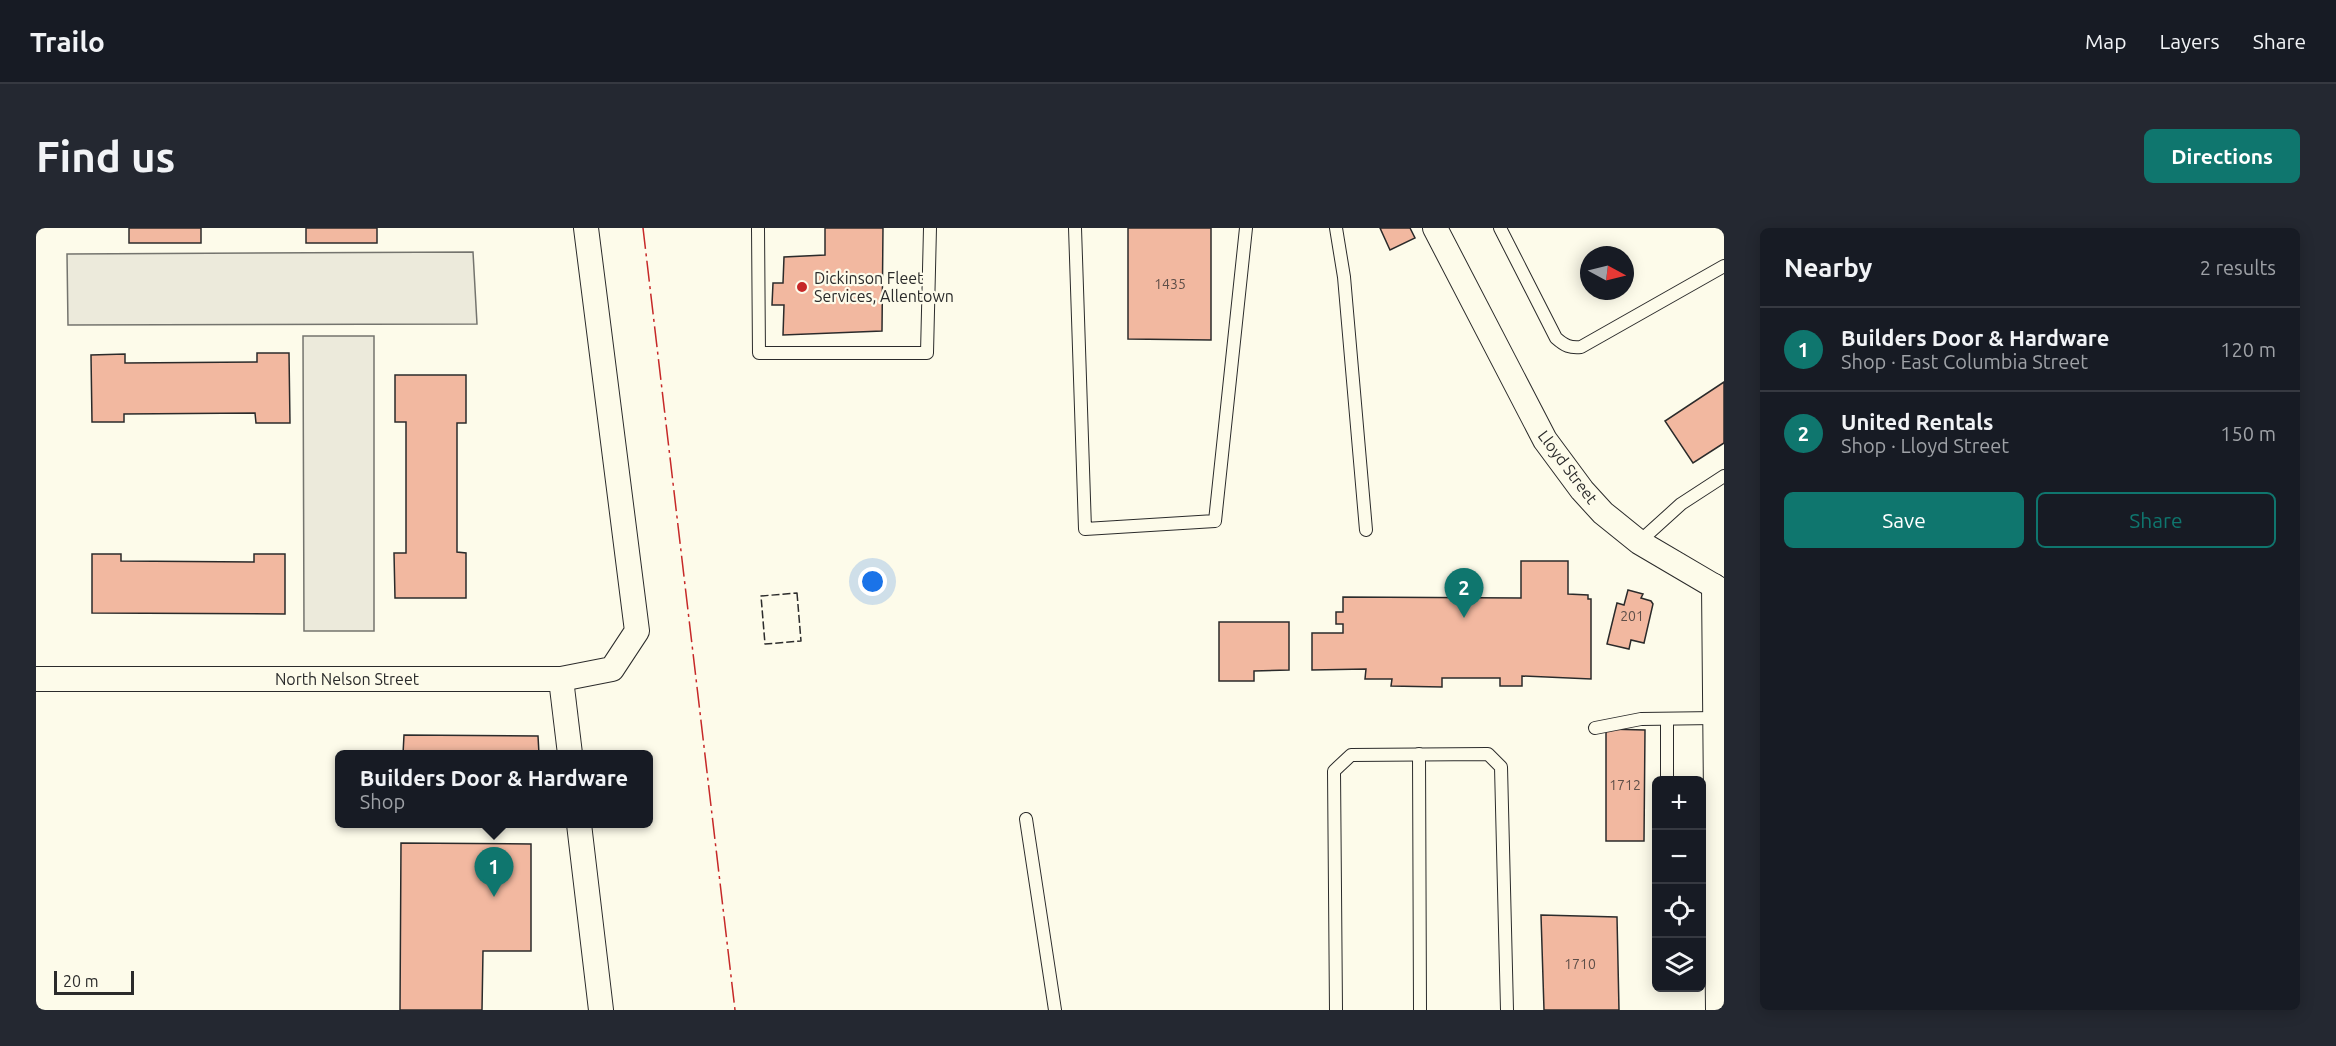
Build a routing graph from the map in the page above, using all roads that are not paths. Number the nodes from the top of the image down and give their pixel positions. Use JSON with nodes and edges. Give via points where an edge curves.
{"nodes":[{"id":1,"x":586,"y":228,"type":"edge"},
{"id":2,"x":758,"y":228,"type":"edge"},
{"id":3,"x":930,"y":228,"type":"edge"},
{"id":4,"x":1075,"y":228,"type":"edge"},
{"id":5,"x":1246,"y":228,"type":"edge"},
{"id":6,"x":1336,"y":228,"type":"edge"},
{"id":7,"x":1436,"y":228,"type":"edge"},
{"id":8,"x":1500,"y":228,"type":"edge"},
{"id":9,"x":1724,"y":266,"type":"edge"},
{"id":10,"x":1724,"y":476,"type":"edge"},
{"id":11,"x":1366,"y":531,"type":"dead end"},
{"id":12,"x":1639,"y":542,"type":"junction"},
{"id":13,"x":1719,"y":589,"type":"edge"},
{"id":14,"x":36,"y":679,"type":"edge"},
{"id":15,"x":561,"y":679,"type":"junction"},
{"id":16,"x":1667,"y":718,"type":"junction"},
{"id":17,"x":1715,"y":718,"type":"junction"},
{"id":18,"x":1595,"y":728,"type":"dead end"},
{"id":19,"x":570,"y":750,"type":"edge"},
{"id":20,"x":1419,"y":754,"type":"junction"},
{"id":21,"x":1667,"y":776,"type":"edge"},
{"id":22,"x":1026,"y":819,"type":"dead end"},
{"id":23,"x":579,"y":828,"type":"edge"},
{"id":24,"x":1709,"y":862,"type":"edge"},
{"id":25,"x":601,"y":1010,"type":"edge"},
{"id":26,"x":1055,"y":1010,"type":"edge"},
{"id":27,"x":1336,"y":1010,"type":"edge"},
{"id":28,"x":1420,"y":1010,"type":"edge"},
{"id":29,"x":1507,"y":1010,"type":"edge"},
{"id":30,"x":1718,"y":1010,"type":"edge"}],
"edges":[{"from":1,"to":15,"type":"street","name":"North Nelson Street","via":[[637,631],[612,669]]},
{"from":2,"to":3,"type":"lane","via":[[759,353],[927,353]]},
{"from":4,"to":5,"type":"lane","via":[[1085,529],[1215,521]]},
{"from":6,"to":11,"type":"lane","via":[[1344,277]]},
{"from":7,"to":12,"type":"street","name":"Lloyd Street","via":[[1545,440],[1603,513]]},
{"from":8,"to":9,"type":"lane","via":[[1556,338],[1572,348]]},
{"from":10,"to":12,"type":"lane","via":[[1681,504]]},
{"from":12,"to":13,"type":"street","name":"Lloyd Street"},
{"from":13,"to":17,"type":"street"},
{"from":14,"to":15,"type":"street","name":"North Nelson Street"},
{"from":15,"to":19,"type":"street"},
{"from":16,"to":17,"type":"lane"},
{"from":16,"to":18,"type":"lane"},
{"from":16,"to":21,"type":"lane"},
{"from":17,"to":24,"type":"street"},
{"from":20,"to":27,"type":"lane","via":[[1351,754],[1335,771]]},
{"from":20,"to":28,"type":"lane"},
{"from":20,"to":29,"type":"lane","via":[[1488,754],[1502,767]]},
{"from":22,"to":26,"type":"lane"},
{"from":23,"to":25,"type":"street"},
{"from":24,"to":30,"type":"street"}]}
